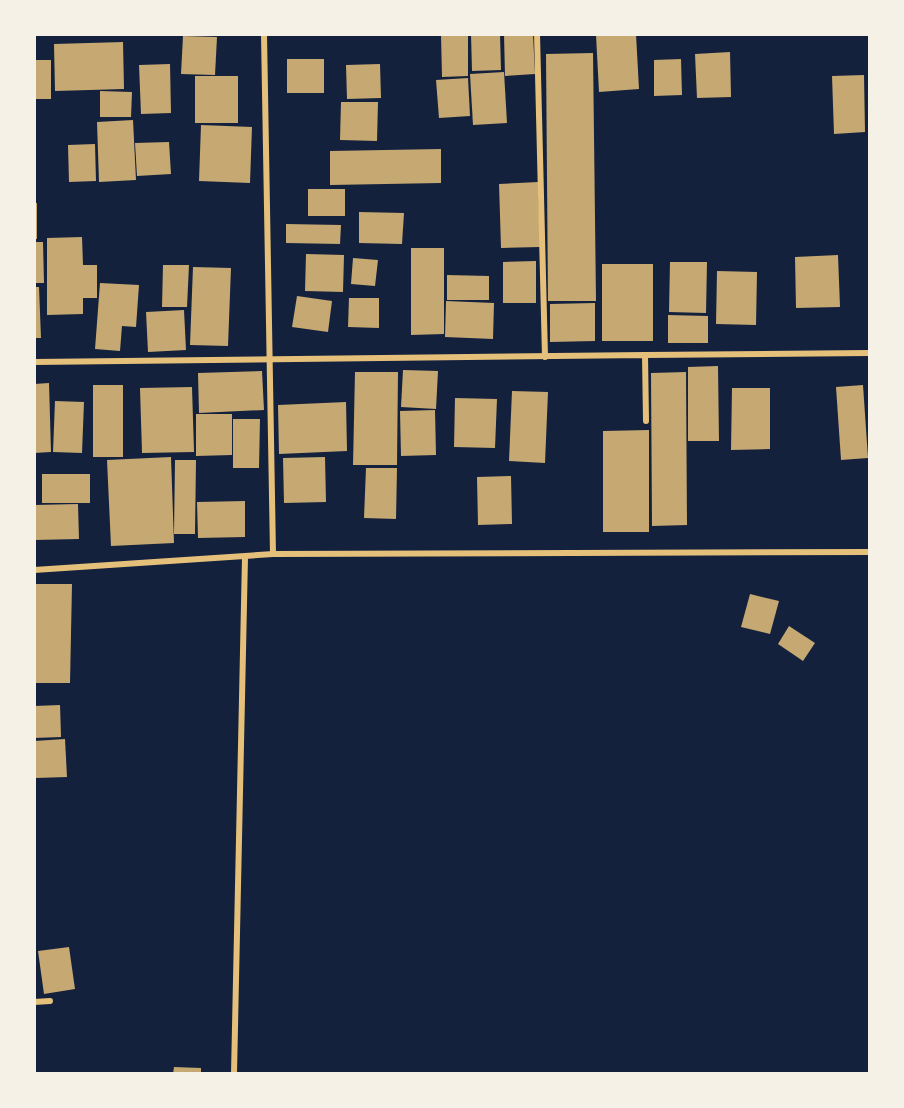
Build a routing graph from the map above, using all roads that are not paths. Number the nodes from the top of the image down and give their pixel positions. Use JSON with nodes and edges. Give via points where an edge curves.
{"nodes":[{"id":1,"x":264,"y":34,"type":"edge"},
{"id":2,"x":537,"y":34,"type":"edge"},
{"id":3,"x":870,"y":353,"type":"edge"},
{"id":4,"x":645,"y":354,"type":"junction"},
{"id":5,"x":269,"y":357,"type":"junction"},
{"id":6,"x":546,"y":357,"type":"junction"},
{"id":7,"x":34,"y":362,"type":"edge"},
{"id":8,"x":646,"y":421,"type":"dead end"},
{"id":9,"x":870,"y":552,"type":"edge"},
{"id":10,"x":273,"y":554,"type":"junction"},
{"id":11,"x":244,"y":557,"type":"junction"},
{"id":12,"x":34,"y":570,"type":"edge"},
{"id":13,"x":50,"y":1001,"type":"dead end"},
{"id":14,"x":34,"y":1002,"type":"edge"},
{"id":15,"x":234,"y":1074,"type":"edge"}],
"edges":[{"from":1,"to":5,"type":"street"},
{"from":2,"to":6,"type":"street"},
{"from":3,"to":4,"type":"street"},
{"from":4,"to":6,"type":"street"},
{"from":4,"to":8,"type":"street"},
{"from":5,"to":6,"type":"street"},
{"from":5,"to":7,"type":"street"},
{"from":5,"to":10,"type":"street"},
{"from":9,"to":10,"type":"street"},
{"from":10,"to":11,"type":"street"},
{"from":11,"to":12,"type":"street"},
{"from":11,"to":15,"type":"street"},
{"from":13,"to":14,"type":"street"}]}
